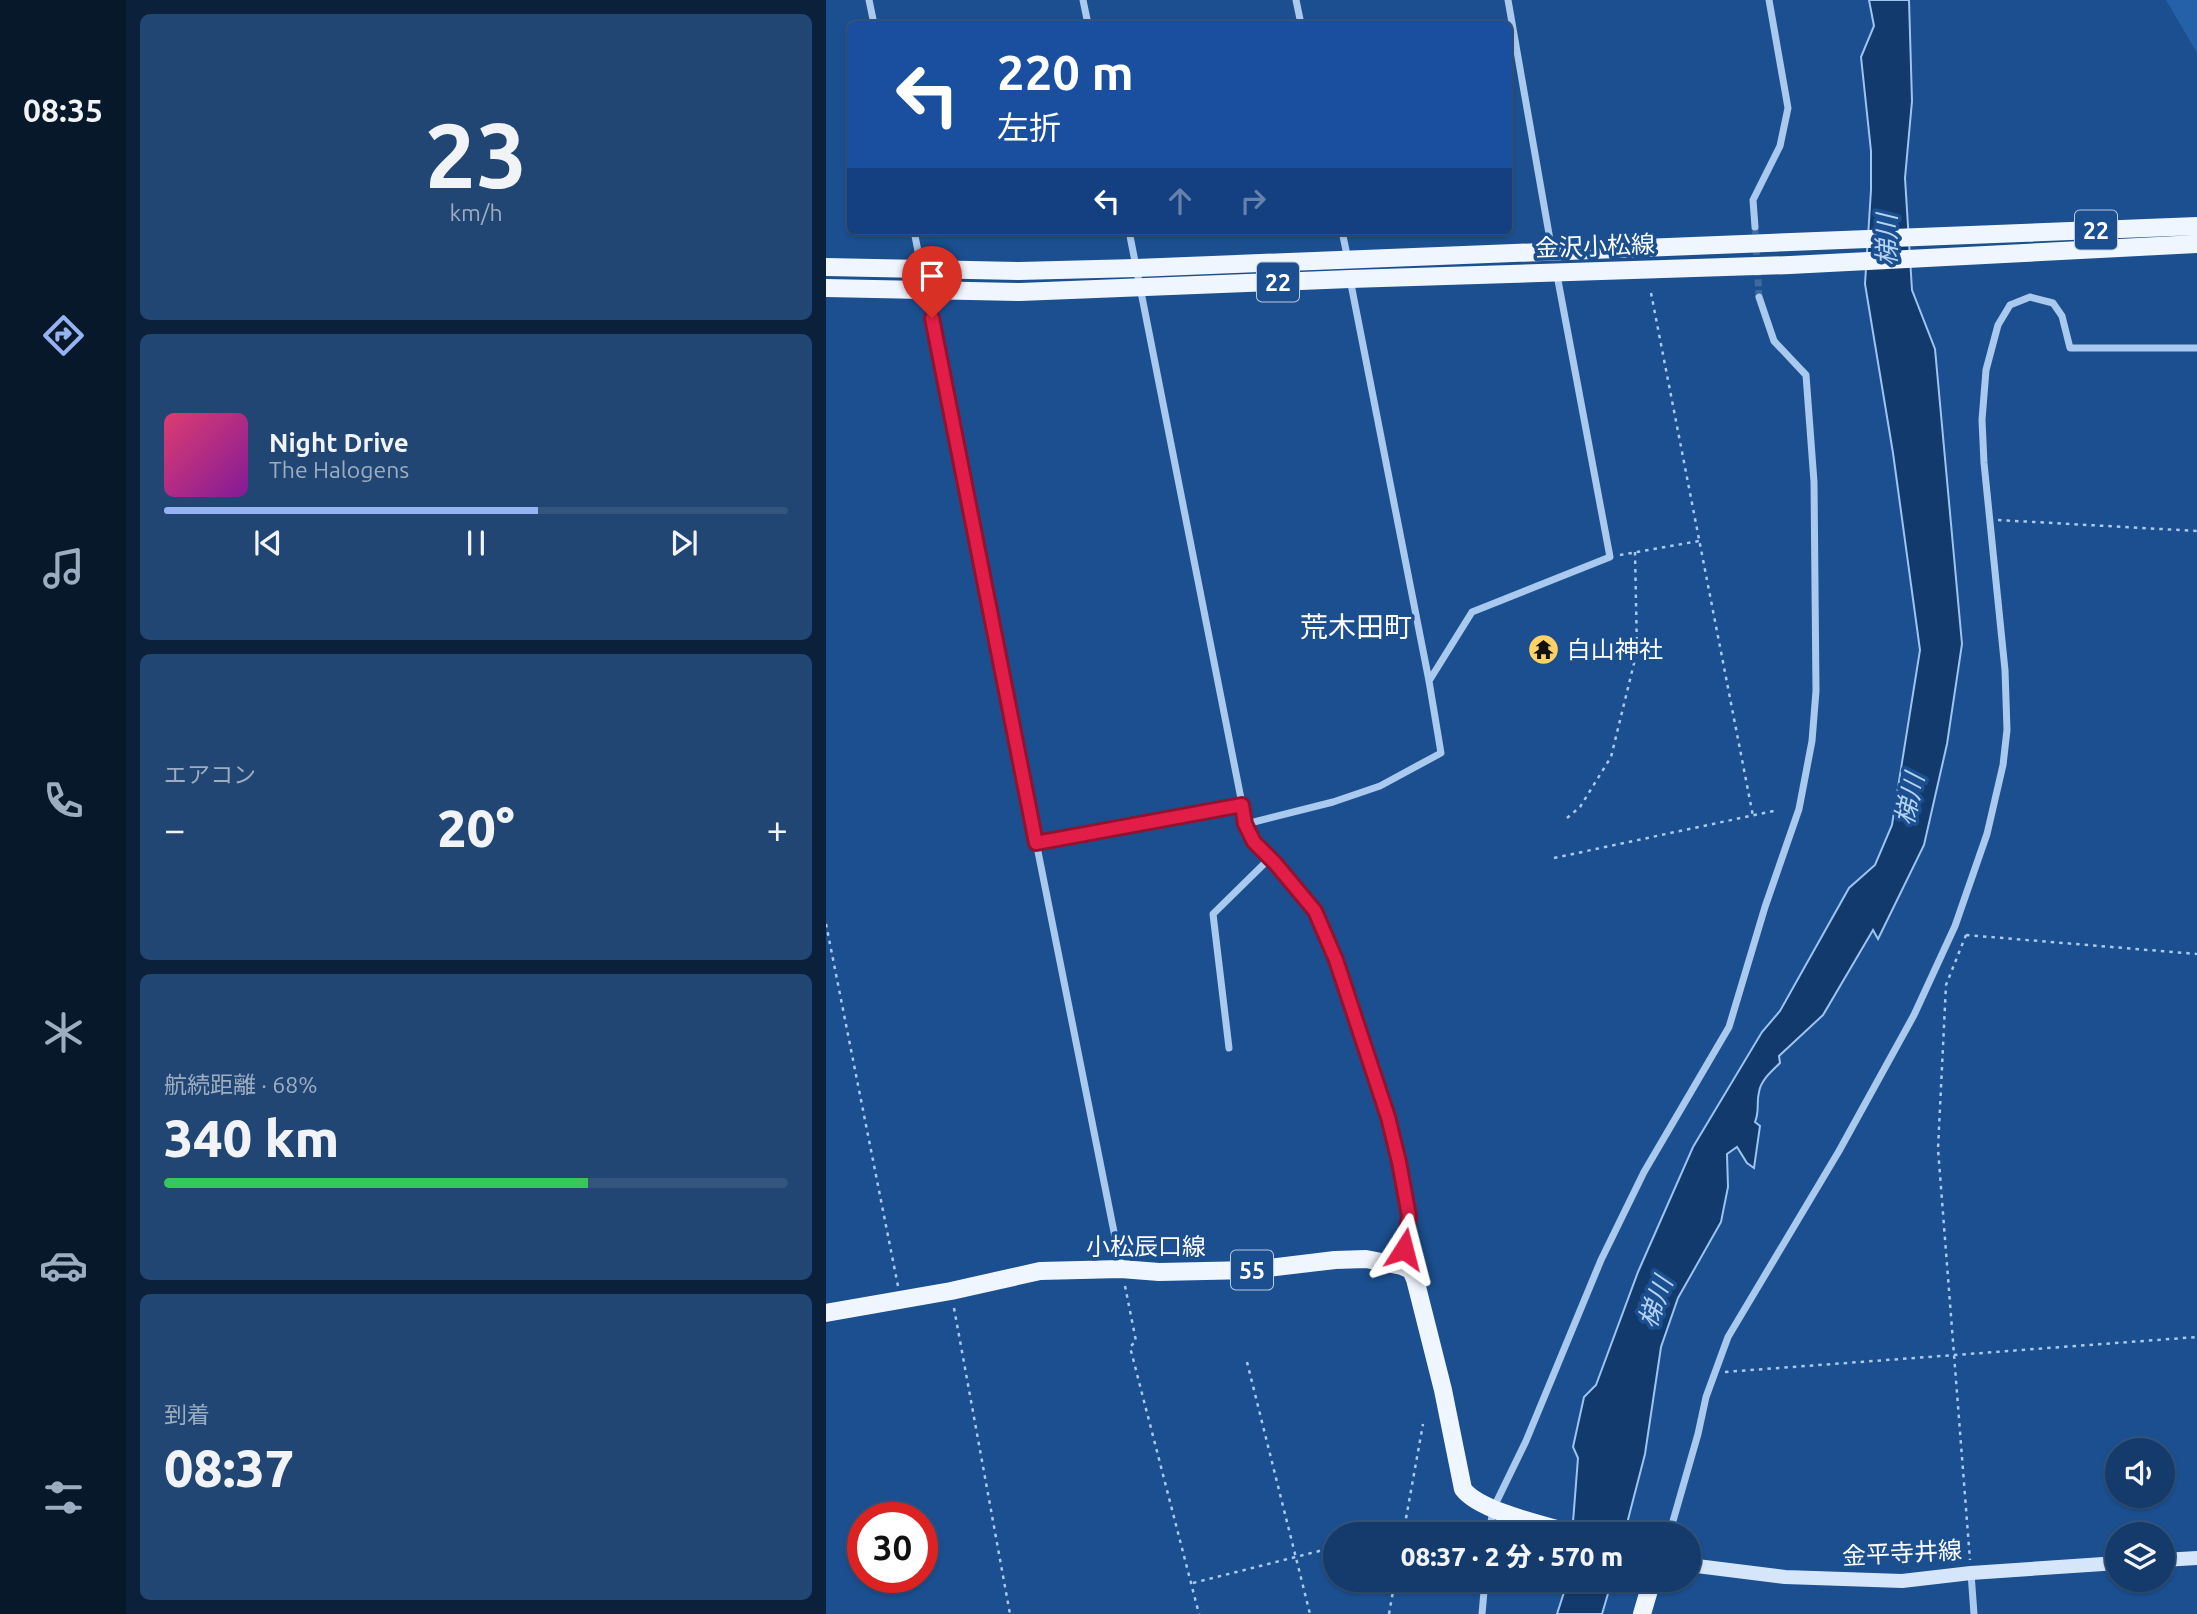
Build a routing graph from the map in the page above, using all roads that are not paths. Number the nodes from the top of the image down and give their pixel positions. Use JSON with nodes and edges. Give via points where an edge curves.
{"nodes":[{"id":1,"x":869,"y":0,"type":"edge"},
{"id":2,"x":1083,"y":0,"type":"edge"},
{"id":3,"x":1296,"y":0,"type":"edge"},
{"id":4,"x":1508,"y":0,"type":"edge"},
{"id":5,"x":1769,"y":0,"type":"edge"},
{"id":6,"x":873,"y":21,"type":"edge"},
{"id":7,"x":1087,"y":21,"type":"edge"},
{"id":8,"x":1300,"y":21,"type":"edge"},
{"id":9,"x":1512,"y":21,"type":"edge"},
{"id":10,"x":1512,"y":22,"type":"edge"},
{"id":11,"x":2197,"y":226,"type":"edge"},
{"id":12,"x":1755,"y":227,"type":"tunnel mouth"},
{"id":13,"x":915,"y":235,"type":"edge"},
{"id":14,"x":1130,"y":235,"type":"edge"},
{"id":15,"x":1343,"y":235,"type":"edge"},
{"id":16,"x":2197,"y":244,"type":"edge"},
{"id":17,"x":1553,"y":253,"type":"junction"},
{"id":18,"x":826,"y":267,"type":"edge"},
{"id":19,"x":921,"y":268,"type":"junction"},
{"id":20,"x":1136,"y":268,"type":"junction"},
{"id":21,"x":1349,"y":270,"type":"junction"},
{"id":22,"x":1556,"y":272,"type":"junction"},
{"id":23,"x":1138,"y":287,"type":"junction"},
{"id":24,"x":826,"y":288,"type":"edge"},
{"id":25,"x":927,"y":291,"type":"junction"},
{"id":26,"x":1759,"y":297,"type":"tunnel mouth"},
{"id":27,"x":2197,"y":348,"type":"edge"},
{"id":28,"x":1429,"y":681,"type":"junction"},
{"id":29,"x":1242,"y":805,"type":"junction"},
{"id":30,"x":1245,"y":824,"type":"junction"},
{"id":31,"x":1036,"y":843,"type":"junction"},
{"id":32,"x":1270,"y":858,"type":"junction"},
{"id":33,"x":1229,"y":1048,"type":"dead end"},
{"id":34,"x":1402,"y":1266,"type":"junction"},
{"id":35,"x":1121,"y":1269,"type":"junction"},
{"id":36,"x":826,"y":1313,"type":"edge"},
{"id":37,"x":1497,"y":1510,"type":"junction"},
{"id":38,"x":1493,"y":1522,"type":"edge"},
{"id":39,"x":1536,"y":1522,"type":"edge"},
{"id":40,"x":1673,"y":1522,"type":"edge"},
{"id":41,"x":2197,"y":1558,"type":"edge"},
{"id":42,"x":2175,"y":1559,"type":"edge"},
{"id":43,"x":2105,"y":1564,"type":"edge"},
{"id":44,"x":1701,"y":1566,"type":"edge"},
{"id":45,"x":1971,"y":1573,"type":"junction"},
{"id":46,"x":1484,"y":1592,"type":"edge"},
{"id":47,"x":1648,"y":1592,"type":"edge"},
{"id":48,"x":1482,"y":1614,"type":"edge"},
{"id":49,"x":1642,"y":1614,"type":"edge"},
{"id":50,"x":1974,"y":1614,"type":"edge"}],
"edges":[{"from":1,"to":6,"type":"street"},
{"from":2,"to":7,"type":"street"},
{"from":3,"to":8,"type":"street"},
{"from":4,"to":9,"type":"street"},
{"from":5,"to":12,"type":"street","via":[[1788,108],[1780,146],[1753,200]]},
{"from":10,"to":17,"type":"street"},
{"from":11,"to":17,"type":"main road","name":"金沢小松線","number":"22"},
{"from":13,"to":19,"type":"street"},
{"from":14,"to":20,"type":"street"},
{"from":15,"to":21,"type":"street"},
{"from":16,"to":22,"type":"main road","name":"金沢小松線","number":"22"},
{"from":17,"to":21,"type":"main road","name":"金沢小松線","number":"22"},
{"from":18,"to":19,"type":"main road","name":"金沢小松線","number":"22"},
{"from":19,"to":20,"type":"main road","name":"金沢小松線","number":"22"},
{"from":19,"to":25,"type":"street"},
{"from":20,"to":21,"type":"main road","name":"金沢小松線","number":"22"},
{"from":20,"to":23,"type":"street"},
{"from":21,"to":22,"type":"main road","name":"金沢小松線","number":"22"},
{"from":21,"to":23,"type":"main road","name":"金沢小松線","number":"22"},
{"from":21,"to":28,"type":"street"},
{"from":22,"to":28,"type":"street","via":[[1610,557],[1472,612]]},
{"from":23,"to":25,"type":"main road","name":"金沢小松線","number":"22"},
{"from":23,"to":29,"type":"street"},
{"from":24,"to":25,"type":"main road","name":"金沢小松線","number":"22"},
{"from":25,"to":31,"type":"street"},
{"from":26,"to":37,"type":"street","via":[[1774,341],[1806,375],[1814,482],[1816,691],[1800,808],[1729,1027],[1644,1172],[1601,1260]]},
{"from":27,"to":40,"type":"street","via":[[2070,348],[2062,316],[2053,303],[2030,297],[2010,305],[1998,325],[1986,370],[1982,420],[2007,730],[1987,834],[1955,926],[1914,1015],[1728,1337],[1706,1396]]},
{"from":28,"to":30,"type":"street","via":[[1441,753],[1380,786]]},
{"from":29,"to":30,"type":"street"},
{"from":29,"to":31,"type":"street"},
{"from":30,"to":32,"type":"street"},
{"from":31,"to":35,"type":"street"},
{"from":32,"to":33,"type":"street","via":[[1213,914]]},
{"from":32,"to":34,"type":"street","via":[[1315,911],[1388,1117],[1409,1216]]},
{"from":34,"to":35,"type":"main road","name":"小松辰口線","number":"55","via":[[1349,1259],[1251,1270]]},
{"from":34,"to":37,"type":"main road","via":[[1411,1270],[1415,1279],[1463,1489],[1475,1501]]},
{"from":35,"to":36,"type":"main road","name":"小松辰口線","number":"55","via":[[1040,1271]]},
{"from":37,"to":38,"type":"street"},
{"from":37,"to":39,"type":"main road"},
{"from":41,"to":42,"type":"main road"},
{"from":43,"to":45,"type":"main road","name":"金平寺井線"},
{"from":44,"to":45,"type":"main road","name":"金平寺井線","via":[[1847,1580]]},
{"from":45,"to":50,"type":"street"},
{"from":46,"to":48,"type":"street"},
{"from":47,"to":49,"type":"main road"}]}
